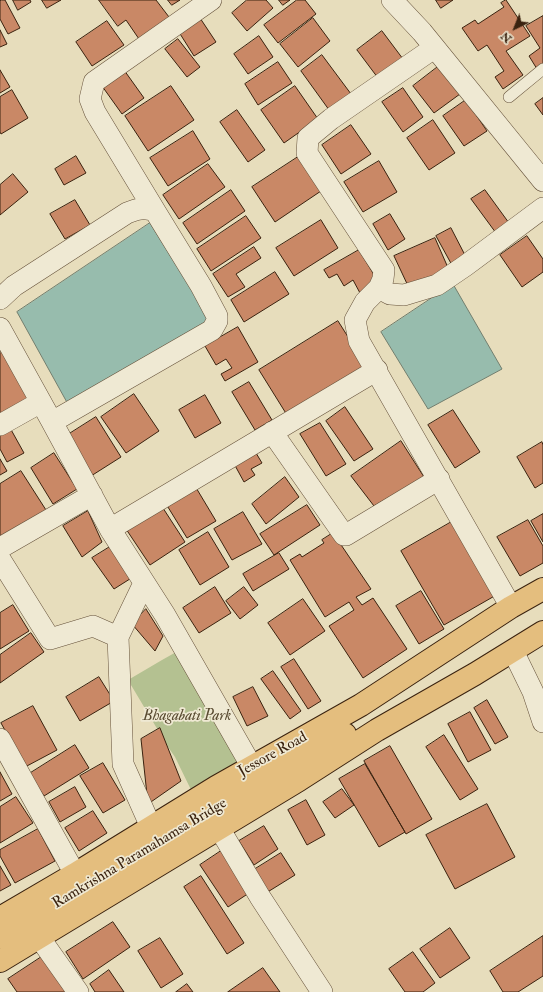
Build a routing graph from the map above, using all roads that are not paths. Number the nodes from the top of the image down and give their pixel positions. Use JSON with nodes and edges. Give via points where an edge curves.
{"nodes":[{"id":1,"x":212,"y":0,"type":"edge"},
{"id":2,"x":392,"y":0,"type":"edge"},
{"id":3,"x":434,"y":48,"type":"junction"},
{"id":4,"x":543,"y":69,"type":"edge"},
{"id":5,"x":509,"y":97,"type":"dead end"},
{"id":6,"x":543,"y":181,"type":"edge"},
{"id":7,"x":543,"y":208,"type":"edge"},
{"id":8,"x":155,"y":211,"type":"junction"},
{"id":9,"x":379,"y":288,"type":"junction"},
{"id":10,"x":0,"y":299,"type":"edge"},
{"id":11,"x":0,"y":328,"type":"edge"},
{"id":12,"x":377,"y":370,"type":"junction"},
{"id":13,"x":41,"y":402,"type":"junction"},
{"id":14,"x":52,"y":422,"type":"junction"},
{"id":15,"x":0,"y":425,"type":"edge"},
{"id":16,"x":272,"y":432,"type":"junction"},
{"id":17,"x":439,"y":479,"type":"junction"},
{"id":18,"x":92,"y":496,"type":"junction"},
{"id":19,"x":110,"y":529,"type":"junction"},
{"id":20,"x":0,"y":548,"type":"edge"},
{"id":21,"x":0,"y":559,"type":"edge"},
{"id":22,"x":144,"y":583,"type":"junction"},
{"id":23,"x":543,"y":589,"type":"edge"},
{"id":24,"x":511,"y":607,"type":"junction"},
{"id":25,"x":543,"y":632,"type":"edge"},
{"id":26,"x":118,"y":637,"type":"junction"},
{"id":27,"x":513,"y":651,"type":"junction"},
{"id":28,"x":361,"y":705,"type":"junction"},
{"id":29,"x":543,"y":722,"type":"edge"},
{"id":30,"x":377,"y":730,"type":"junction"},
{"id":31,"x":343,"y":735,"type":"junction"},
{"id":32,"x":0,"y":739,"type":"edge"},
{"id":33,"x":252,"y":767,"type":"junction"},
{"id":34,"x":151,"y":827,"type":"junction"},
{"id":35,"x":220,"y":828,"type":"junction"},
{"id":36,"x":76,"y":874,"type":"junction"},
{"id":37,"x":0,"y":918,"type":"edge"},
{"id":38,"x":0,"y":937,"type":"edge"},
{"id":39,"x":39,"y":937,"type":"junction"},
{"id":40,"x":0,"y":961,"type":"edge"},
{"id":41,"x":78,"y":992,"type":"edge"},
{"id":42,"x":322,"y":992,"type":"edge"}],
"edges":[{"from":1,"to":8,"type":"street","via":[[94,82],[90,99],[95,112]]},
{"from":2,"to":3,"type":"street"},
{"from":3,"to":6,"type":"street"},
{"from":3,"to":9,"type":"street","via":[[330,119],[308,138],[307,153],[384,270]]},
{"from":4,"to":5,"type":"lane"},
{"from":7,"to":9,"type":"street","via":[[437,285],[404,295],[390,294]]},
{"from":8,"to":10,"type":"street","via":[[146,208],[127,213],[14,286]]},
{"from":8,"to":14,"type":"street","via":[[201,286],[217,316],[216,325],[212,330]]},
{"from":9,"to":12,"type":"street","via":[[364,302],[355,320],[359,341]]},
{"from":11,"to":13,"type":"street"},
{"from":12,"to":16,"type":"street"},
{"from":12,"to":17,"type":"street"},
{"from":13,"to":14,"type":"street"},
{"from":13,"to":15,"type":"street"},
{"from":14,"to":18,"type":"street"},
{"from":16,"to":17,"type":"street","via":[[344,535]]},
{"from":16,"to":19,"type":"street"},
{"from":17,"to":24,"type":"street"},
{"from":18,"to":19,"type":"street"},
{"from":18,"to":20,"type":"street"},
{"from":19,"to":22,"type":"street"},
{"from":21,"to":26,"type":"street","via":[[50,639],[93,626]]},
{"from":22,"to":26,"type":"street"},
{"from":22,"to":33,"type":"street"},
{"from":23,"to":24,"type":"main road","name":"Jessore Road"},
{"from":24,"to":28,"type":"main road","name":"Jessore Road"},
{"from":25,"to":27,"type":"main road"},
{"from":26,"to":34,"type":"street","via":[[123,764]]},
{"from":27,"to":29,"type":"street","via":[[533,692]]},
{"from":27,"to":30,"type":"main road"},
{"from":28,"to":31,"type":"main road"},
{"from":28,"to":33,"type":"main road","name":"Jessore Road"},
{"from":30,"to":31,"type":"main road"},
{"from":30,"to":35,"type":"main road"},
{"from":31,"to":38,"type":"main road","name":"Ramkrishna Paramahamsa Bridge"},
{"from":32,"to":36,"type":"street"},
{"from":33,"to":34,"type":"main road","name":"Jessore Road"},
{"from":34,"to":36,"type":"main road","name":"Jessore Road"},
{"from":35,"to":39,"type":"main road"},
{"from":35,"to":42,"type":"street","via":[[260,897]]},
{"from":36,"to":37,"type":"main road","name":"Jessore Road"},
{"from":39,"to":40,"type":"main road"},
{"from":39,"to":41,"type":"street"}]}
